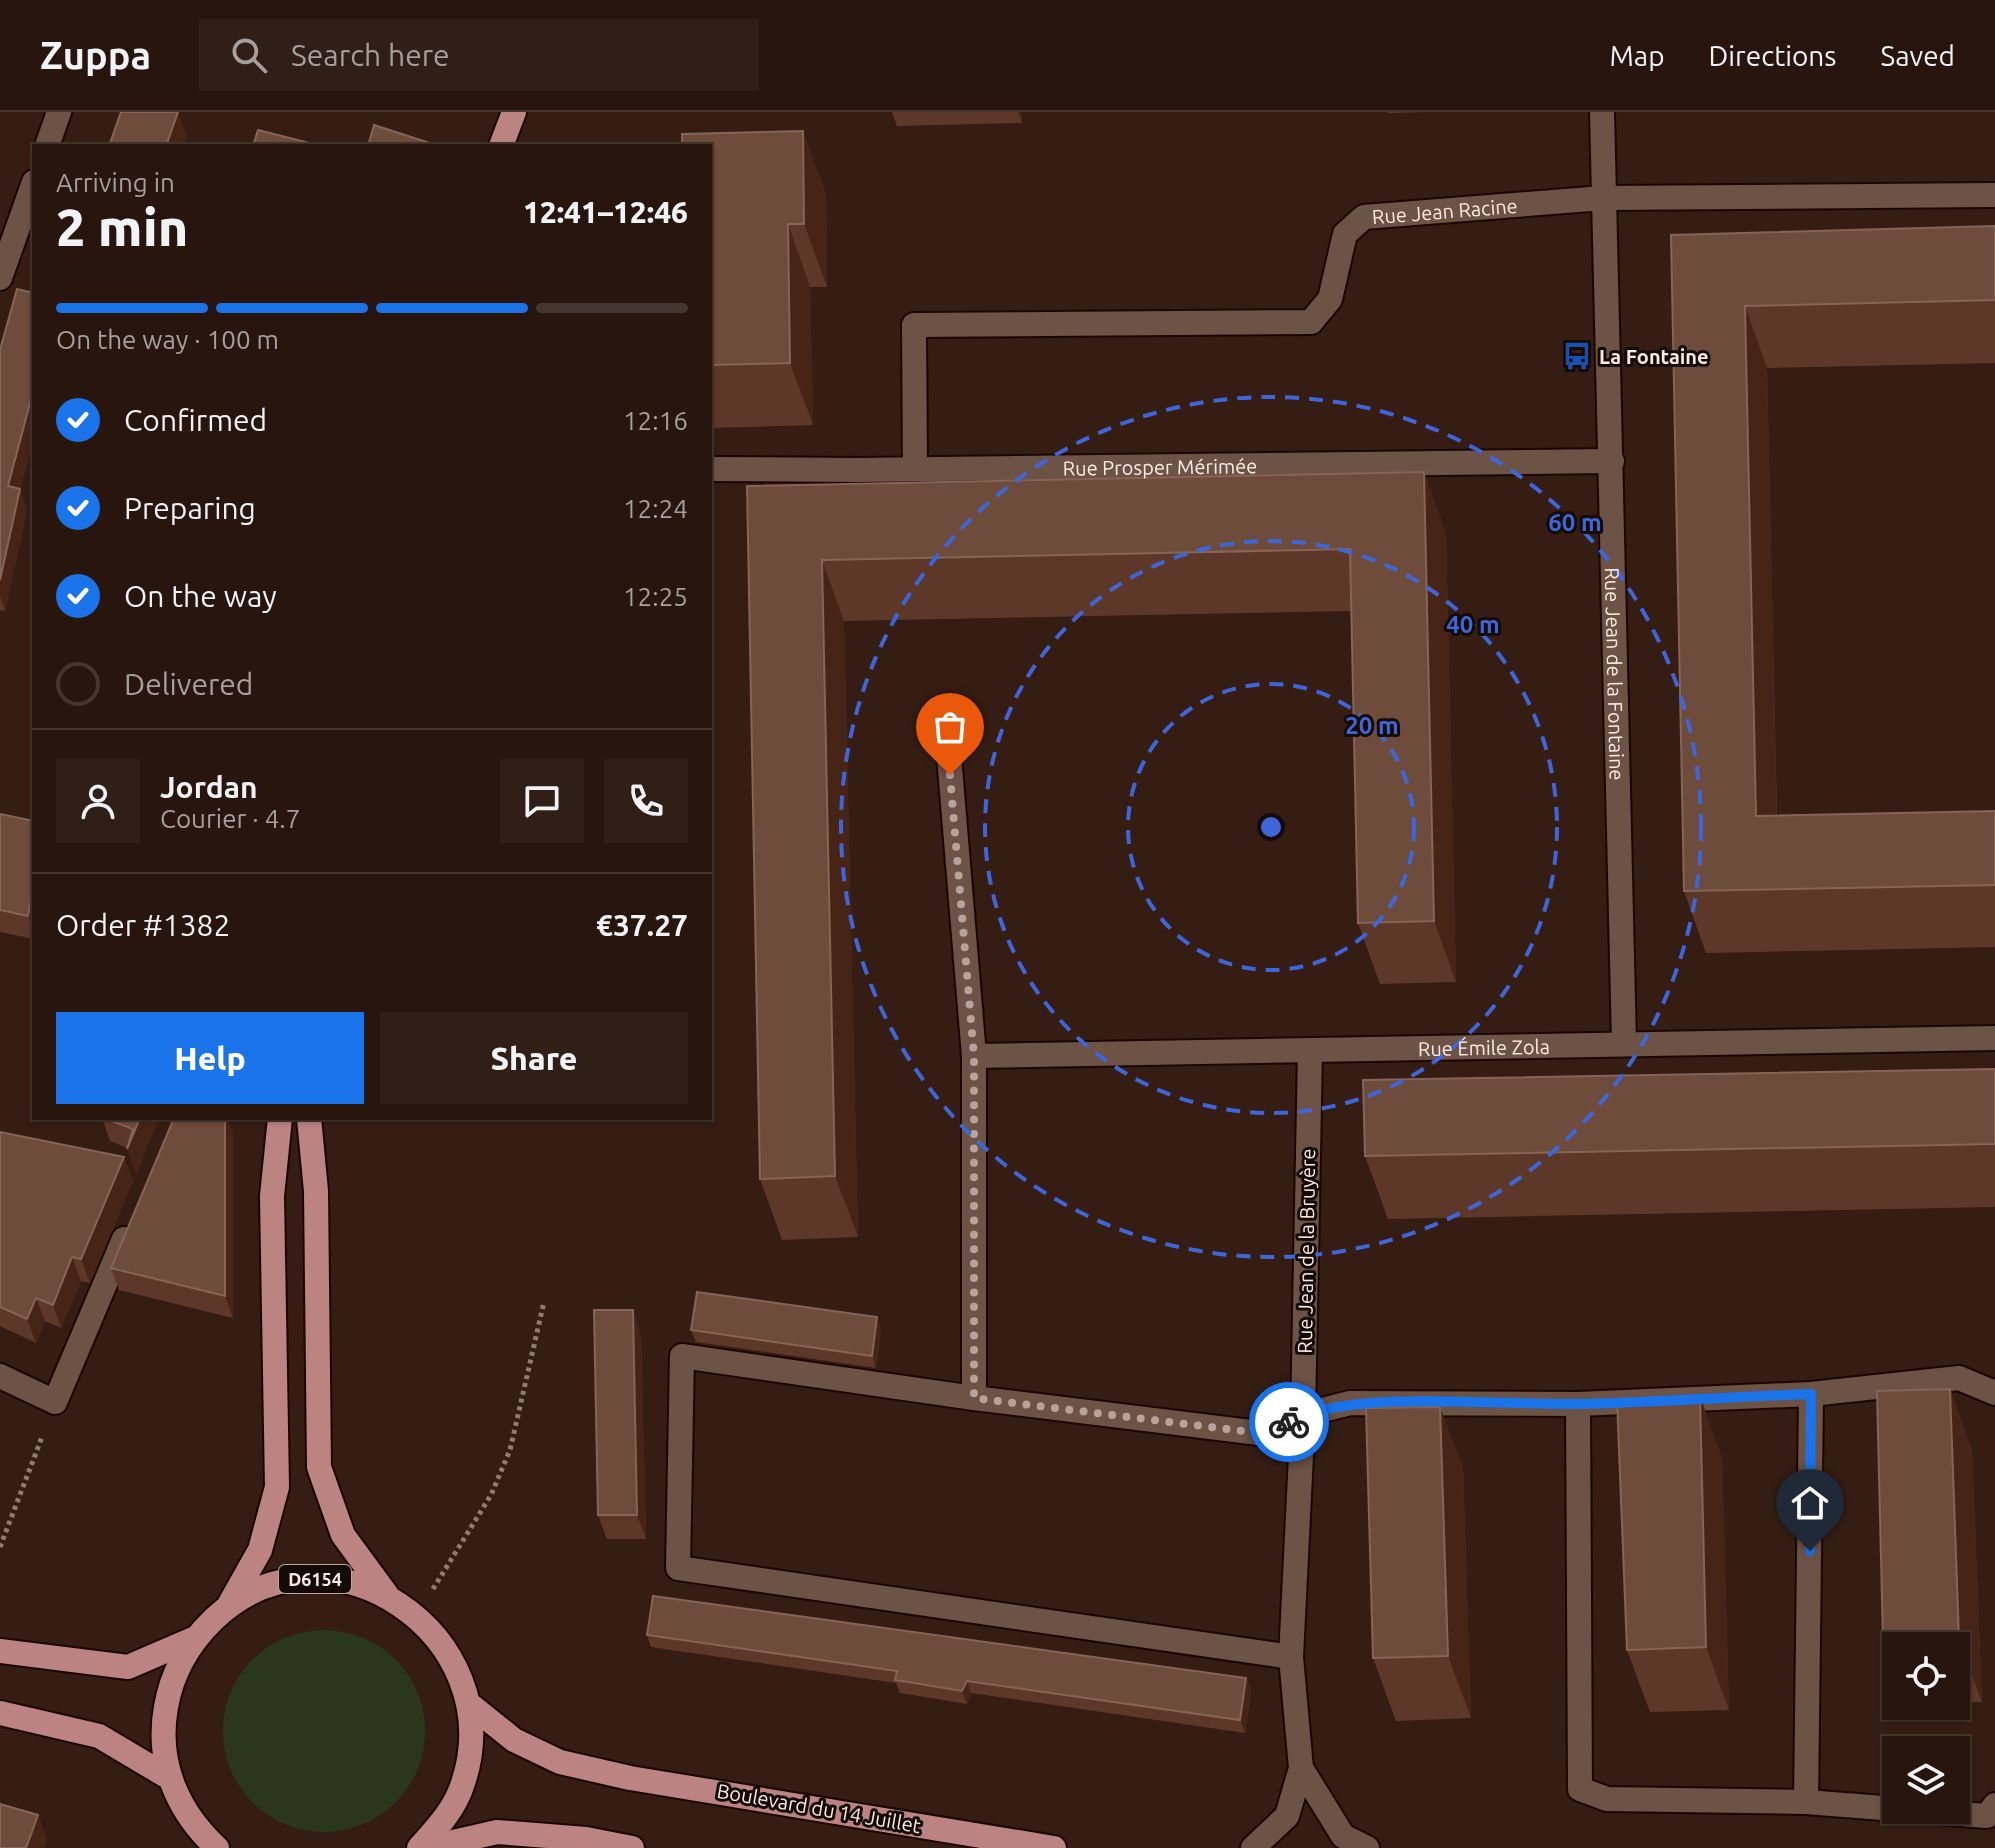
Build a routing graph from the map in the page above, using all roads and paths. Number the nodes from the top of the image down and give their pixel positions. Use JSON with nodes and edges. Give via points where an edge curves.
{"nodes":[{"id":1,"x":59,"y":112,"type":"edge"},
{"id":2,"x":514,"y":112,"type":"edge"},
{"id":3,"x":1602,"y":112,"type":"edge"},
{"id":4,"x":48,"y":144,"type":"edge"},
{"id":5,"x":502,"y":144,"type":"edge"},
{"id":6,"x":32,"y":188,"type":"edge"},
{"id":7,"x":1995,"y":195,"type":"edge"},
{"id":8,"x":1603,"y":198,"type":"junction"},
{"id":9,"x":0,"y":278,"type":"edge"},
{"id":10,"x":1612,"y":461,"type":"junction"},
{"id":11,"x":712,"y":469,"type":"edge"},
{"id":12,"x":915,"y":469,"type":"junction"},
{"id":13,"x":948,"y":744,"type":"dead end"},
{"id":14,"x":1995,"y":1038,"type":"edge"},
{"id":15,"x":1624,"y":1043,"type":"junction"},
{"id":16,"x":1310,"y":1051,"type":"junction"},
{"id":17,"x":974,"y":1056,"type":"junction"},
{"id":18,"x":280,"y":1120,"type":"edge"},
{"id":19,"x":309,"y":1120,"type":"edge"},
{"id":20,"x":134,"y":1217,"type":"edge"},
{"id":21,"x":544,"y":1302,"type":"dead end"},
{"id":22,"x":0,"y":1376,"type":"edge"},
{"id":23,"x":1995,"y":1393,"type":"edge"},
{"id":24,"x":1811,"y":1394,"type":"junction"},
{"id":25,"x":974,"y":1398,"type":"junction"},
{"id":26,"x":55,"y":1402,"type":"junction"},
{"id":27,"x":1578,"y":1404,"type":"junction"},
{"id":28,"x":1303,"y":1415,"type":"junction"},
{"id":29,"x":0,"y":1547,"type":"edge"},
{"id":30,"x":387,"y":1595,"type":"junction"},
{"id":31,"x":229,"y":1605,"type":"junction"},
{"id":32,"x":415,"y":1614,"type":"junction"},
{"id":33,"x":193,"y":1639,"type":"junction"},
{"id":34,"x":0,"y":1651,"type":"edge"},
{"id":35,"x":1291,"y":1657,"type":"junction"},
{"id":36,"x":468,"y":1703,"type":"junction"},
{"id":37,"x":0,"y":1713,"type":"edge"},
{"id":38,"x":1301,"y":1768,"type":"junction"},
{"id":39,"x":168,"y":1777,"type":"junction"},
{"id":40,"x":1806,"y":1802,"type":"junction"},
{"id":41,"x":1995,"y":1805,"type":"edge"},
{"id":42,"x":1882,"y":1808,"type":"edge"},
{"id":43,"x":1970,"y":1815,"type":"edge"},
{"id":44,"x":217,"y":1848,"type":"edge"},
{"id":45,"x":419,"y":1848,"type":"edge"},
{"id":46,"x":427,"y":1848,"type":"edge"},
{"id":47,"x":632,"y":1848,"type":"edge"},
{"id":48,"x":1054,"y":1848,"type":"edge"},
{"id":49,"x":1253,"y":1848,"type":"edge"},
{"id":50,"x":1367,"y":1848,"type":"edge"}],
"edges":[{"from":1,"to":4,"type":"street"},
{"from":2,"to":5,"type":"main road"},
{"from":3,"to":8,"type":"street","name":"Rue Jean de la Fontaine"},
{"from":6,"to":9,"type":"street"},
{"from":7,"to":8,"type":"street","name":"Rue Jean Racine"},
{"from":8,"to":10,"type":"street","name":"Rue Jean de la Fontaine"},
{"from":8,"to":12,"type":"street","name":"Rue Jean Racine","via":[[1364,217],[1345,234],[1330,299],[1311,322],[914,325]]},
{"from":10,"to":12,"type":"street","name":"Rue Prosper Mérimée"},
{"from":10,"to":15,"type":"street","name":"Rue Jean de la Fontaine"},
{"from":11,"to":12,"type":"street","name":"Rue Prosper Mérimée"},
{"from":13,"to":17,"type":"street"},
{"from":14,"to":15,"type":"street","name":"Rue Émile Zola"},
{"from":15,"to":16,"type":"street","name":"Rue Émile Zola"},
{"from":16,"to":17,"type":"street","name":"Rue Émile Zola"},
{"from":16,"to":28,"type":"street","name":"Rue Jean de la Bruyère"},
{"from":17,"to":25,"type":"street"},
{"from":18,"to":31,"type":"main road","via":[[272,1196],[277,1487],[260,1550]]},
{"from":19,"to":30,"type":"main road","via":[[316,1191],[319,1467],[343,1535]]},
{"from":20,"to":26,"type":"street"},
{"from":21,"to":32,"type":"path","via":[[505,1461],[459,1551]]},
{"from":22,"to":26,"type":"street"},
{"from":23,"to":24,"type":"street","via":[[1959,1378]]},
{"from":24,"to":27,"type":"street"},
{"from":24,"to":40,"type":"street"},
{"from":25,"to":28,"type":"street","via":[[1267,1434]]},
{"from":25,"to":35,"type":"street","via":[[682,1356],[678,1568]]},
{"from":26,"to":29,"type":"path"},
{"from":27,"to":28,"type":"street","via":[[1350,1403]]},
{"from":27,"to":40,"type":"street","via":[[1580,1789],[1607,1799]]},
{"from":28,"to":35,"type":"street","name":"Rue Jean de la Bruyère"},
{"from":30,"to":31,"type":"main road","number":"D6154","via":[[348,1582],[307,1579],[266,1587]]},
{"from":30,"to":32,"type":"main road","number":"D6154"},
{"from":31,"to":33,"type":"main road","number":"D6154"},
{"from":32,"to":36,"type":"main road","number":"D6154","via":[[449,1654]]},
{"from":33,"to":34,"type":"main road","via":[[128,1667]]},
{"from":33,"to":39,"type":"main road","number":"D6154","via":[[170,1681],[162,1729]]},
{"from":35,"to":38,"type":"street","name":"Rue Jean de la Bruyère"},
{"from":36,"to":45,"type":"main road","number":"D6154","via":[[471,1743],[463,1784],[445,1819]]},
{"from":36,"to":48,"type":"main road","name":"Boulevard du 14 Juillet","via":[[514,1740],[560,1762]]},
{"from":37,"to":39,"type":"main road","via":[[99,1736]]},
{"from":38,"to":49,"type":"street","via":[[1287,1816]]},
{"from":38,"to":50,"type":"street","via":[[1343,1836]]},
{"from":39,"to":44,"type":"main road","number":"D6154","via":[[192,1825]]},
{"from":40,"to":42,"type":"street"},
{"from":41,"to":43,"type":"street","via":[[1987,1816]]},
{"from":46,"to":47,"type":"main road","via":[[497,1832]]}]}
